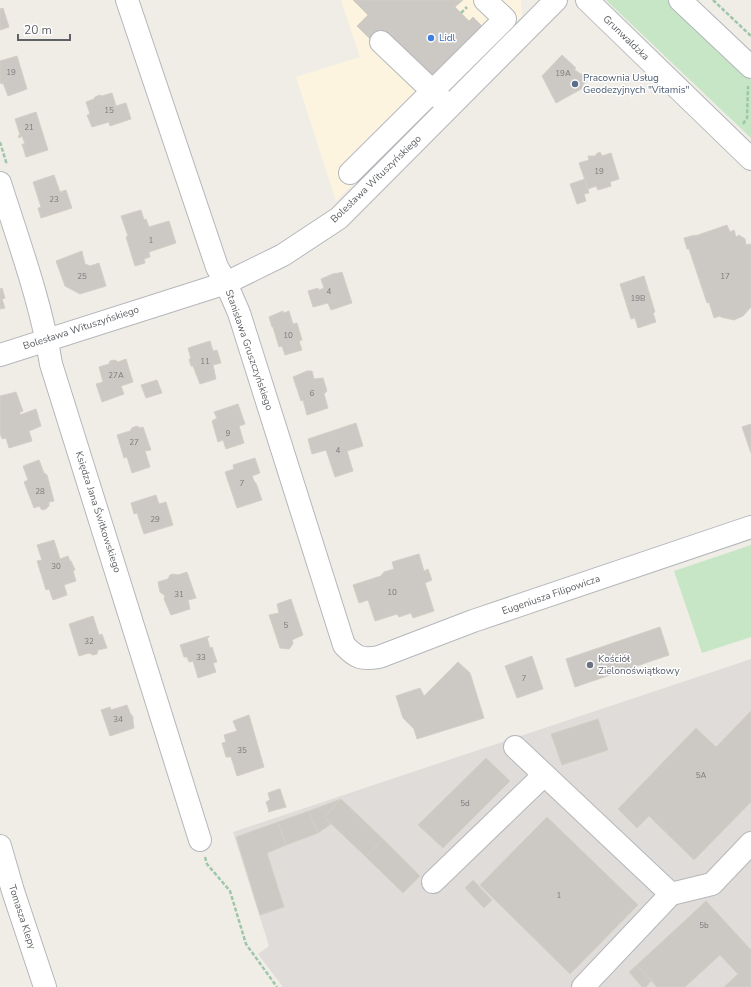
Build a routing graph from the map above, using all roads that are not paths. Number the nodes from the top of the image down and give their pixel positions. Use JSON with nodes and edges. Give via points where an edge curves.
{"nodes":[{"id":1,"x":127,"y":0,"type":"edge"},
{"id":2,"x":484,"y":0,"type":"edge"},
{"id":3,"x":556,"y":0,"type":"edge"},
{"id":4,"x":587,"y":0,"type":"edge"},
{"id":5,"x":680,"y":0,"type":"edge"},
{"id":6,"x":381,"y":42,"type":"dead end"},
{"id":7,"x":749,"y":76,"type":"edge"},
{"id":8,"x":432,"y":91,"type":"junction"},
{"id":9,"x":450,"y":108,"type":"junction"},
{"id":10,"x":366,"y":157,"type":"junction"},
{"id":11,"x":751,"y":159,"type":"edge"},
{"id":12,"x":350,"y":174,"type":"dead end"},
{"id":13,"x":383,"y":174,"type":"junction"},
{"id":14,"x":0,"y":183,"type":"edge"},
{"id":15,"x":226,"y":283,"type":"junction"},
{"id":16,"x":47,"y":339,"type":"junction"},
{"id":17,"x":0,"y":355,"type":"edge"},
{"id":18,"x":751,"y":527,"type":"edge"},
{"id":19,"x":352,"y":654,"type":"joint"},
{"id":20,"x":515,"y":747,"type":"dead end"},
{"id":21,"x":544,"y":775,"type":"junction"},
{"id":22,"x":200,"y":840,"type":"road end"},
{"id":23,"x":751,"y":843,"type":"edge"},
{"id":24,"x":0,"y":846,"type":"edge"},
{"id":25,"x":433,"y":882,"type":"dead end"},
{"id":26,"x":670,"y":894,"type":"junction"},
{"id":27,"x":45,"y":987,"type":"edge"},
{"id":28,"x":583,"y":987,"type":"edge"}],
"edges":[{"from":1,"to":15,"type":"street","name":"Stanisława Gruszczyńskiego","via":[[217,266]]},
{"from":2,"to":8,"type":"street","via":[[505,19]]},
{"from":3,"to":9,"type":"street","name":"Bolesława Wituszyńskiego"},
{"from":4,"to":11,"type":"street","name":"Grunwaldzka"},
{"from":5,"to":7,"type":"street"},
{"from":6,"to":8,"type":"street"},
{"from":8,"to":9,"type":"street"},
{"from":8,"to":10,"type":"street"},
{"from":9,"to":13,"type":"street","name":"Bolesława Wituszyńskiego"},
{"from":10,"to":12,"type":"street"},
{"from":10,"to":13,"type":"street"},
{"from":13,"to":15,"type":"street","name":"Bolesława Wituszyńskiego","via":[[339,218],[283,255]]},
{"from":14,"to":16,"type":"street","name":"Księdza Jana Świtkowskiego"},
{"from":15,"to":16,"type":"street","name":"Bolesława Wituszyńskiego"},
{"from":15,"to":19,"type":"street","name":"Stanisława Gruszczyńskiego","via":[[238,313],[339,632],[344,645]]},
{"from":16,"to":17,"type":"street","name":"Bolesława Wituszyńskiego"},
{"from":16,"to":22,"type":"street","name":"Księdza Jana Świtkowskiego","via":[[51,364]]},
{"from":18,"to":19,"type":"street","name":"Eugeniusza Filipowicza","via":[[473,621],[379,657],[366,659]]},
{"from":20,"to":21,"type":"street"},
{"from":21,"to":25,"type":"street"},
{"from":21,"to":26,"type":"street"},
{"from":23,"to":26,"type":"street","via":[[712,884]]},
{"from":24,"to":27,"type":"street","name":"Tomasza Klepy"},
{"from":26,"to":28,"type":"street"}]}
